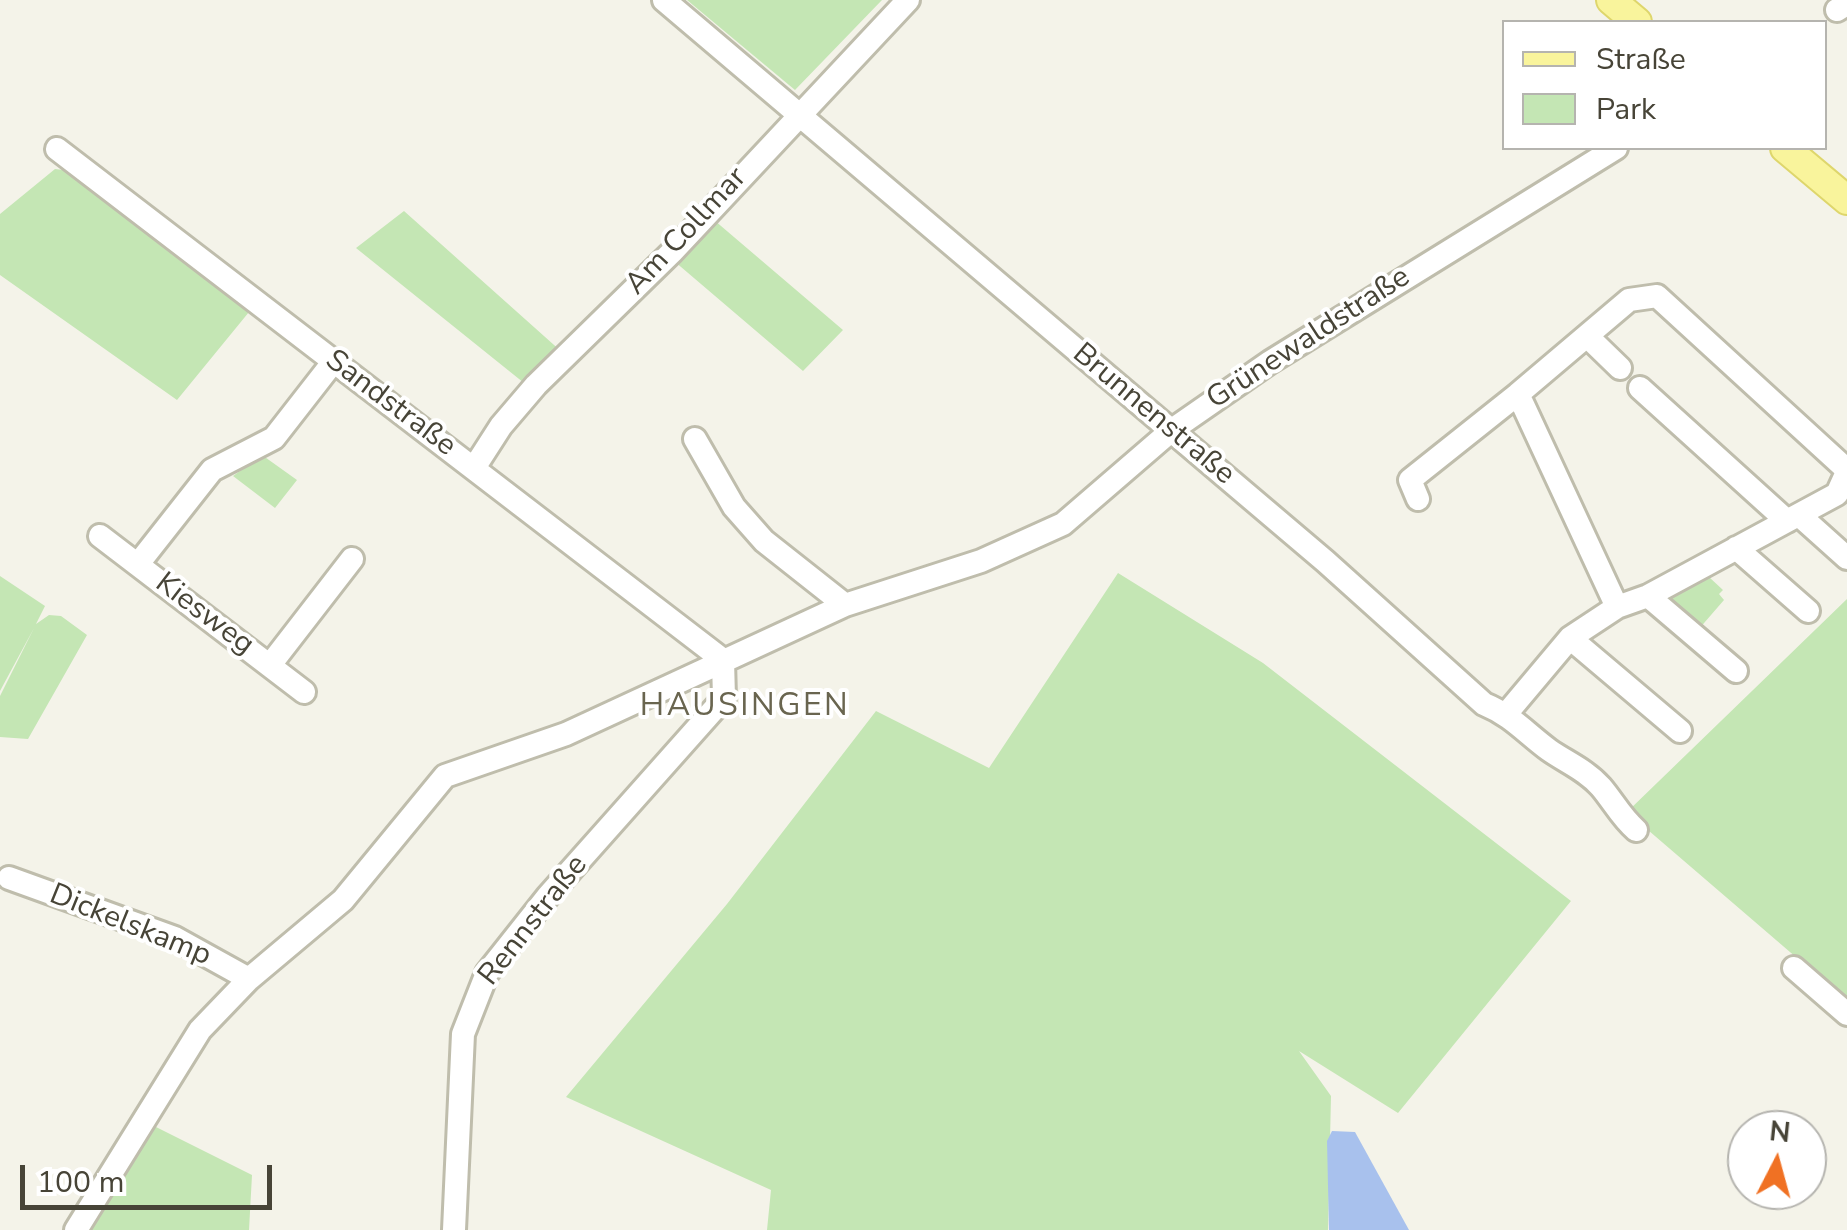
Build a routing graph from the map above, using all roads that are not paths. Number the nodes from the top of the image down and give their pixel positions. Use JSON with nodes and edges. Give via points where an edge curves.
{"nodes":[{"id":1,"x":664,"y":0,"type":"edge"},
{"id":2,"x":908,"y":0,"type":"edge"},
{"id":3,"x":1611,"y":0,"type":"edge"},
{"id":4,"x":1635,"y":20,"type":"edge"},
{"id":5,"x":796,"y":115,"type":"junction"},
{"id":6,"x":58,"y":148,"type":"dead end"},
{"id":7,"x":1613,"y":150,"type":"edge"},
{"id":8,"x":1786,"y":150,"type":"edge"},
{"id":9,"x":1847,"y":200,"type":"edge"},
{"id":10,"x":1587,"y":336,"type":"junction"},
{"id":11,"x":334,"y":361,"type":"junction"},
{"id":12,"x":1620,"y":368,"type":"dead end"},
{"id":13,"x":1640,"y":388,"type":"dead end"},
{"id":14,"x":1518,"y":394,"type":"junction"},
{"id":15,"x":1172,"y":430,"type":"junction"},
{"id":16,"x":695,"y":439,"type":"dead end"},
{"id":17,"x":474,"y":468,"type":"junction"},
{"id":18,"x":1847,"y":471,"type":"edge"},
{"id":19,"x":1418,"y":499,"type":"dead end"},
{"id":20,"x":1792,"y":518,"type":"junction"},
{"id":21,"x":100,"y":536,"type":"dead end"},
{"id":22,"x":1736,"y":548,"type":"junction"},
{"id":23,"x":1847,"y":558,"type":"edge"},
{"id":24,"x":352,"y":559,"type":"dead end"},
{"id":25,"x":138,"y":564,"type":"junction"},
{"id":26,"x":1648,"y":596,"type":"junction"},
{"id":27,"x":845,"y":606,"type":"junction"},
{"id":28,"x":1617,"y":606,"type":"junction"},
{"id":29,"x":1808,"y":611,"type":"dead end"},
{"id":30,"x":1570,"y":638,"type":"junction"},
{"id":31,"x":723,"y":660,"type":"junction"},
{"id":32,"x":270,"y":665,"type":"junction"},
{"id":33,"x":1736,"y":671,"type":"dead end"},
{"id":34,"x":304,"y":692,"type":"dead end"},
{"id":35,"x":1507,"y":713,"type":"junction"},
{"id":36,"x":1680,"y":732,"type":"dead end"},
{"id":37,"x":1636,"y":830,"type":"dead end"},
{"id":38,"x":8,"y":878,"type":"dead end"},
{"id":39,"x":1794,"y":968,"type":"dead end"},
{"id":40,"x":249,"y":979,"type":"junction"},
{"id":41,"x":1847,"y":1014,"type":"edge"},
{"id":42,"x":76,"y":1230,"type":"edge"},
{"id":43,"x":454,"y":1230,"type":"edge"}],
"edges":[{"from":1,"to":5,"type":"street","name":"Brunnenstraße"},
{"from":2,"to":5,"type":"street","name":"Am Collmar"},
{"from":3,"to":4,"type":"main road"},
{"from":5,"to":15,"type":"street","name":"Brunnenstraße"},
{"from":5,"to":17,"type":"street","name":"Am Collmar","via":[[672,252],[536,384]]},
{"from":6,"to":11,"type":"street","name":"Sandstraße"},
{"from":7,"to":15,"type":"street","name":"Grünewaldstraße","via":[[1401,278]]},
{"from":8,"to":9,"type":"main road"},
{"from":10,"to":12,"type":"street"},
{"from":10,"to":14,"type":"street"},
{"from":10,"to":18,"type":"street","via":[[1629,300],[1657,296]]},
{"from":11,"to":17,"type":"street","name":"Sandstraße"},
{"from":11,"to":25,"type":"street","name":"Kiesweg","via":[[274,438],[212,470]]},
{"from":13,"to":20,"type":"street"},
{"from":14,"to":19,"type":"street","via":[[1410,480]]},
{"from":14,"to":28,"type":"street"},
{"from":15,"to":27,"type":"street","name":"Grünewaldstraße","via":[[1062,524],[981,562]]},
{"from":15,"to":35,"type":"street","name":"Brunnenstraße","via":[[1484,704]]},
{"from":16,"to":27,"type":"street","via":[[734,507],[764,541]]},
{"from":17,"to":31,"type":"street","name":"Sandstraße"},
{"from":18,"to":20,"type":"street","via":[[1837,494]]},
{"from":20,"to":22,"type":"street"},
{"from":20,"to":23,"type":"street"},
{"from":21,"to":25,"type":"street","name":"Kiesweg"},
{"from":22,"to":26,"type":"street"},
{"from":22,"to":29,"type":"street"},
{"from":24,"to":32,"type":"street","name":"Kiesweg"},
{"from":25,"to":32,"type":"street","name":"Kiesweg"},
{"from":26,"to":28,"type":"street"},
{"from":26,"to":33,"type":"street"},
{"from":27,"to":31,"type":"street","name":"Grünewaldstraße"},
{"from":28,"to":30,"type":"street"},
{"from":30,"to":35,"type":"street"},
{"from":30,"to":36,"type":"street"},
{"from":31,"to":40,"type":"street","name":"Grünewaldstraße","via":[[566,734],[445,776],[343,900]]},
{"from":31,"to":43,"type":"street","name":"Rennstraße","via":[[724,698],[487,973],[463,1034]]},
{"from":32,"to":34,"type":"street","name":"Kiesweg"},
{"from":35,"to":37,"type":"street","name":"Brunnenstraße","via":[[1602,788]]},
{"from":38,"to":40,"type":"street","name":"Dickelskamp","via":[[176,938]]},
{"from":39,"to":41,"type":"street"},
{"from":40,"to":42,"type":"street","name":"Grünewaldstraße","via":[[200,1030]]}]}
